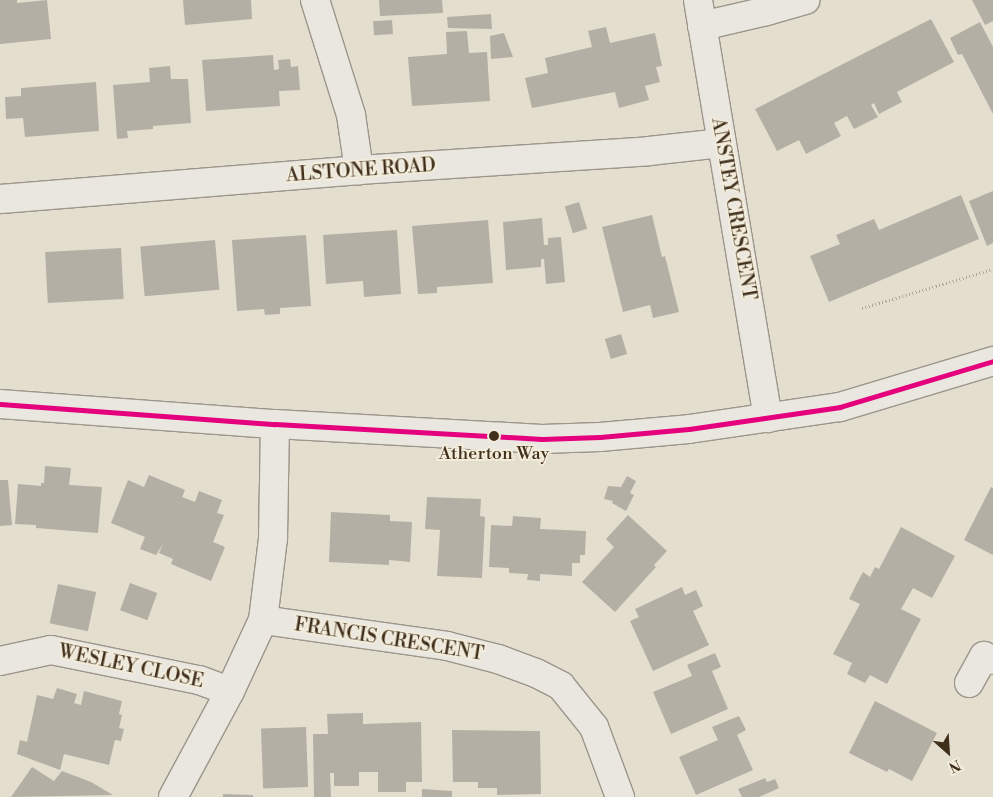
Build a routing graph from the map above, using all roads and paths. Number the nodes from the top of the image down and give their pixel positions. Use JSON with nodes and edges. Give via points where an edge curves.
{"nodes":[{"id":1,"x":315,"y":0,"type":"edge"},
{"id":2,"x":805,"y":0,"type":"edge"},
{"id":3,"x":700,"y":13,"type":"edge"},
{"id":4,"x":722,"y":143,"type":"junction"},
{"id":5,"x":359,"y":170,"type":"junction"},
{"id":6,"x":0,"y":199,"type":"edge"},
{"id":7,"x":993,"y":269,"type":"edge"},
{"id":8,"x":862,"y":308,"type":"dead end"},
{"id":9,"x":993,"y":361,"type":"edge"},
{"id":10,"x":0,"y":404,"type":"edge"},
{"id":11,"x":768,"y":418,"type":"junction"},
{"id":12,"x":275,"y":424,"type":"junction"},
{"id":13,"x":264,"y":620,"type":"junction"},
{"id":14,"x":990,"y":652,"type":"edge"},
{"id":15,"x":0,"y":659,"type":"edge"},
{"id":16,"x":969,"y":683,"type":"dead end"},
{"id":17,"x":230,"y":691,"type":"junction"},
{"id":18,"x":173,"y":797,"type":"edge"},
{"id":19,"x":620,"y":797,"type":"edge"}],
"edges":[{"from":1,"to":5,"type":"street","via":[[351,115]]},
{"from":2,"to":3,"type":"street","via":[[767,12]]},
{"from":3,"to":4,"type":"street","name":"ANSTEY CRESCENT"},
{"from":4,"to":5,"type":"street","name":"ALSTONE ROAD","via":[[649,151]]},
{"from":4,"to":11,"type":"street","name":"ANSTEY CRESCENT"},
{"from":5,"to":6,"type":"street","name":"ALSTONE ROAD"},
{"from":7,"to":8,"type":"path"},
{"from":9,"to":11,"type":"street","via":[[840,407]]},
{"from":10,"to":12,"type":"street"},
{"from":11,"to":12,"type":"street","via":[[688,429],[542,439]]},
{"from":12,"to":13,"type":"street","via":[[272,538]]},
{"from":13,"to":17,"type":"street"},
{"from":13,"to":19,"type":"street","name":"FRANCIS CRESCENT","via":[[447,646],[536,673],[561,686],[594,727]]},
{"from":14,"to":16,"type":"street"},
{"from":15,"to":17,"type":"street","name":"WESLEY CLOSE","via":[[52,650],[199,680]]},
{"from":17,"to":18,"type":"street"}]}
